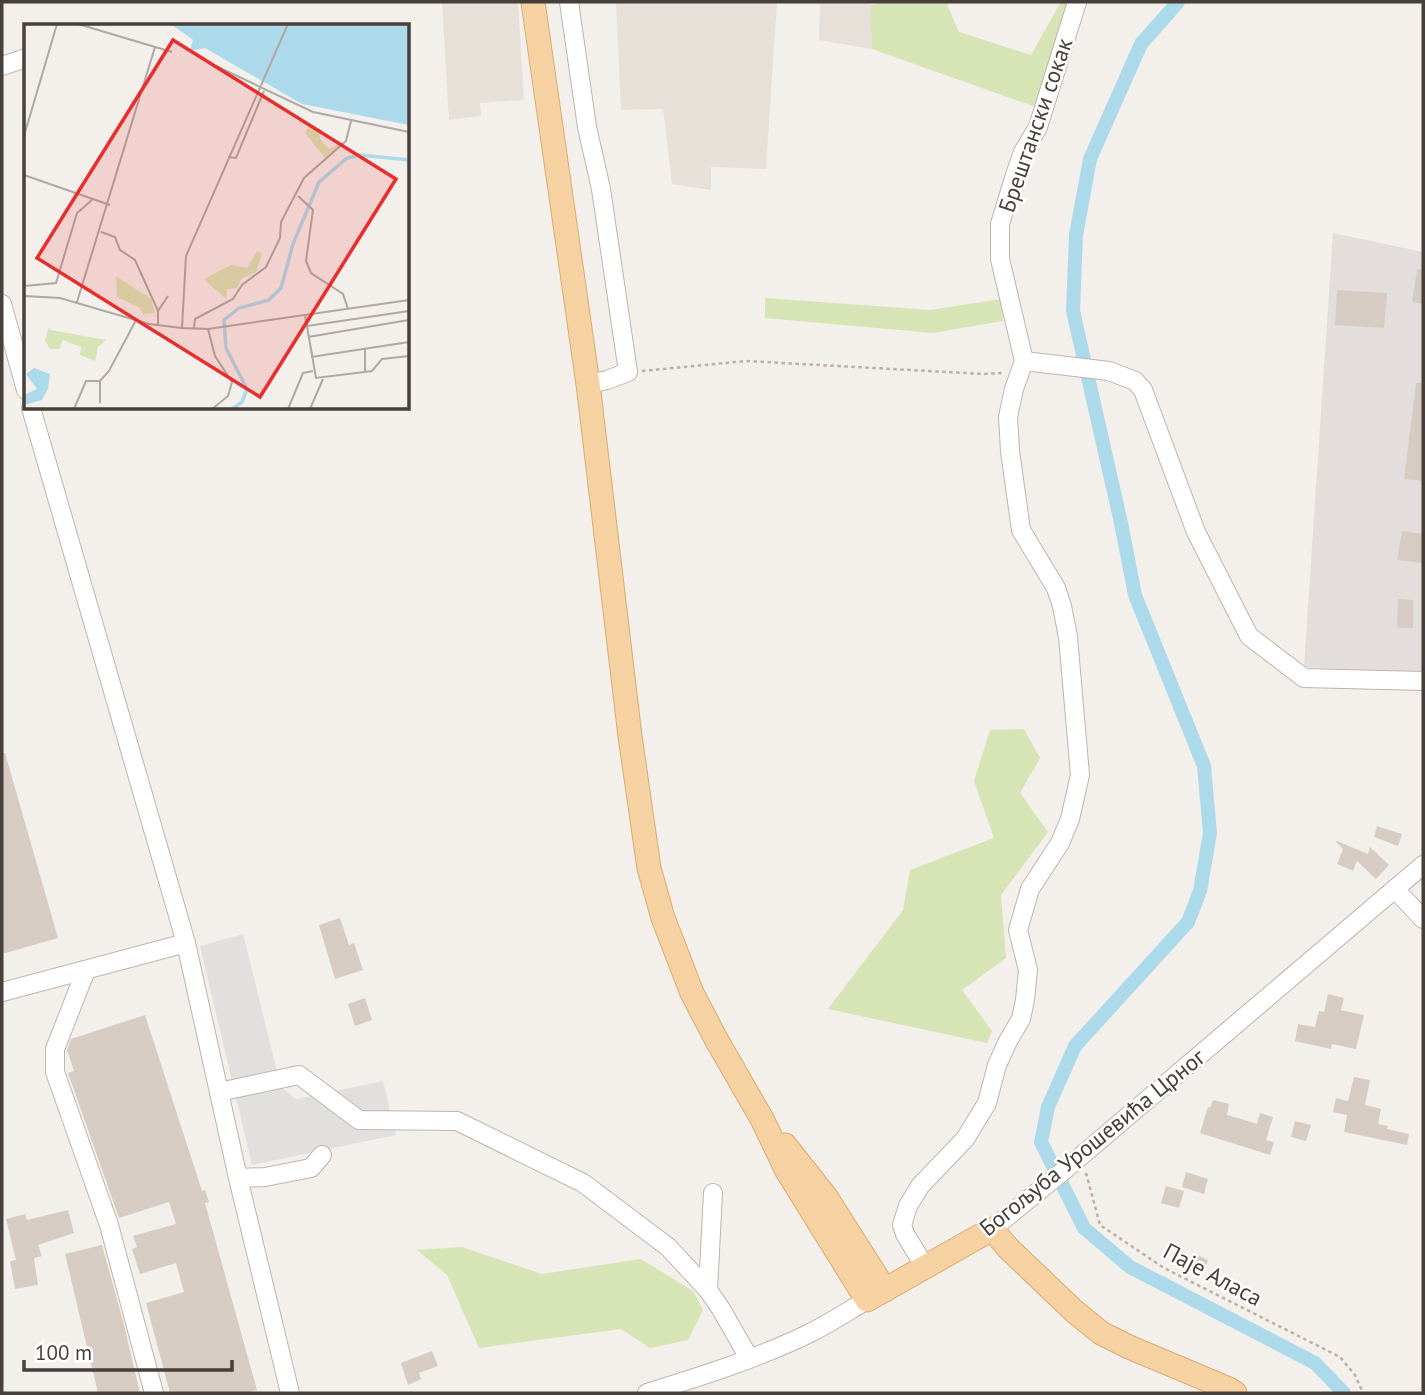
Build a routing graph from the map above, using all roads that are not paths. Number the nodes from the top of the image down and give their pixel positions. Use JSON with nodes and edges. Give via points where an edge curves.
{"nodes":[{"id":1,"x":533,"y":2,"type":"edge"},
{"id":2,"x":569,"y":2,"type":"edge"},
{"id":3,"x":1077,"y":2,"type":"edge"},
{"id":4,"x":24,"y":59,"type":"edge"},
{"id":5,"x":2,"y":66,"type":"edge"},
{"id":6,"x":2,"y":304,"type":"edge"},
{"id":7,"x":1022,"y":366,"type":"junction"},
{"id":8,"x":24,"y":383,"type":"edge"},
{"id":9,"x":588,"y":384,"type":"junction"},
{"id":10,"x":33,"y":410,"type":"edge"},
{"id":11,"x":1423,"y":681,"type":"edge"},
{"id":12,"x":1423,"y":865,"type":"edge"},
{"id":13,"x":1395,"y":889,"type":"junction"},
{"id":14,"x":1423,"y":919,"type":"edge"},
{"id":15,"x":186,"y":943,"type":"junction"},
{"id":16,"x":86,"y":970,"type":"junction"},
{"id":17,"x":2,"y":992,"type":"edge"},
{"id":18,"x":219,"y":1092,"type":"junction"},
{"id":19,"x":322,"y":1154,"type":"dead end"},
{"id":20,"x":238,"y":1178,"type":"junction"},
{"id":21,"x":713,"y":1193,"type":"dead end"},
{"id":22,"x":992,"y":1229,"type":"junction"},
{"id":23,"x":925,"y":1267,"type":"junction"},
{"id":24,"x":708,"y":1290,"type":"junction"},
{"id":25,"x":876,"y":1295,"type":"junction"},
{"id":26,"x":749,"y":1358,"type":"junction"},
{"id":27,"x":154,"y":1393,"type":"edge"},
{"id":28,"x":290,"y":1393,"type":"edge"},
{"id":29,"x":647,"y":1393,"type":"edge"},
{"id":30,"x":1235,"y":1393,"type":"edge"}],
"edges":[{"from":1,"to":9,"type":"main road"},
{"from":2,"to":9,"type":"street","via":[[628,372]]},
{"from":3,"to":7,"type":"street","name":"Брештански сокак","via":[[1038,127],[1023,152],[1000,224],[1000,259]]},
{"from":4,"to":5,"type":"street"},
{"from":6,"to":8,"type":"street"},
{"from":7,"to":11,"type":"street","via":[[1109,371],[1135,380],[1143,390],[1196,532],[1249,636],[1304,678]]},
{"from":7,"to":23,"type":"street","via":[[1008,417],[1021,530],[1062,606],[1080,775],[1070,819],[1030,889],[1018,930],[1028,970],[1021,1019],[997,1065],[987,1103],[965,1139],[920,1186],[902,1225]]},
{"from":9,"to":25,"type":"main road","via":[[630,736],[649,867],[663,918],[692,993],[787,1171]]},
{"from":10,"to":15,"type":"street"},
{"from":12,"to":13,"type":"street","name":"Богољуба Урошевића Црног"},
{"from":13,"to":14,"type":"street"},
{"from":13,"to":22,"type":"street","name":"Богољуба Урошевића Црног"},
{"from":15,"to":16,"type":"street"},
{"from":15,"to":18,"type":"street"},
{"from":16,"to":17,"type":"street"},
{"from":16,"to":27,"type":"street","via":[[55,1049],[55,1073],[109,1225]]},
{"from":18,"to":20,"type":"street"},
{"from":18,"to":24,"type":"street","via":[[299,1075],[359,1120],[457,1121],[583,1183],[668,1247]]},
{"from":19,"to":20,"type":"street","via":[[311,1168]]},
{"from":20,"to":28,"type":"street"},
{"from":21,"to":24,"type":"street"},
{"from":22,"to":23,"type":"main road","name":"Богољуба Урошевића Црног"},
{"from":22,"to":30,"type":"main road","via":[[1101,1333]]},
{"from":23,"to":25,"type":"main road","name":"Богољуба Урошевића Црног"},
{"from":24,"to":26,"type":"street"},
{"from":25,"to":26,"type":"street","name":"Богољуба Урошевића Црног","via":[[809,1334]]},
{"from":26,"to":29,"type":"street","name":"Богољуба Урошевића Црног"}]}
